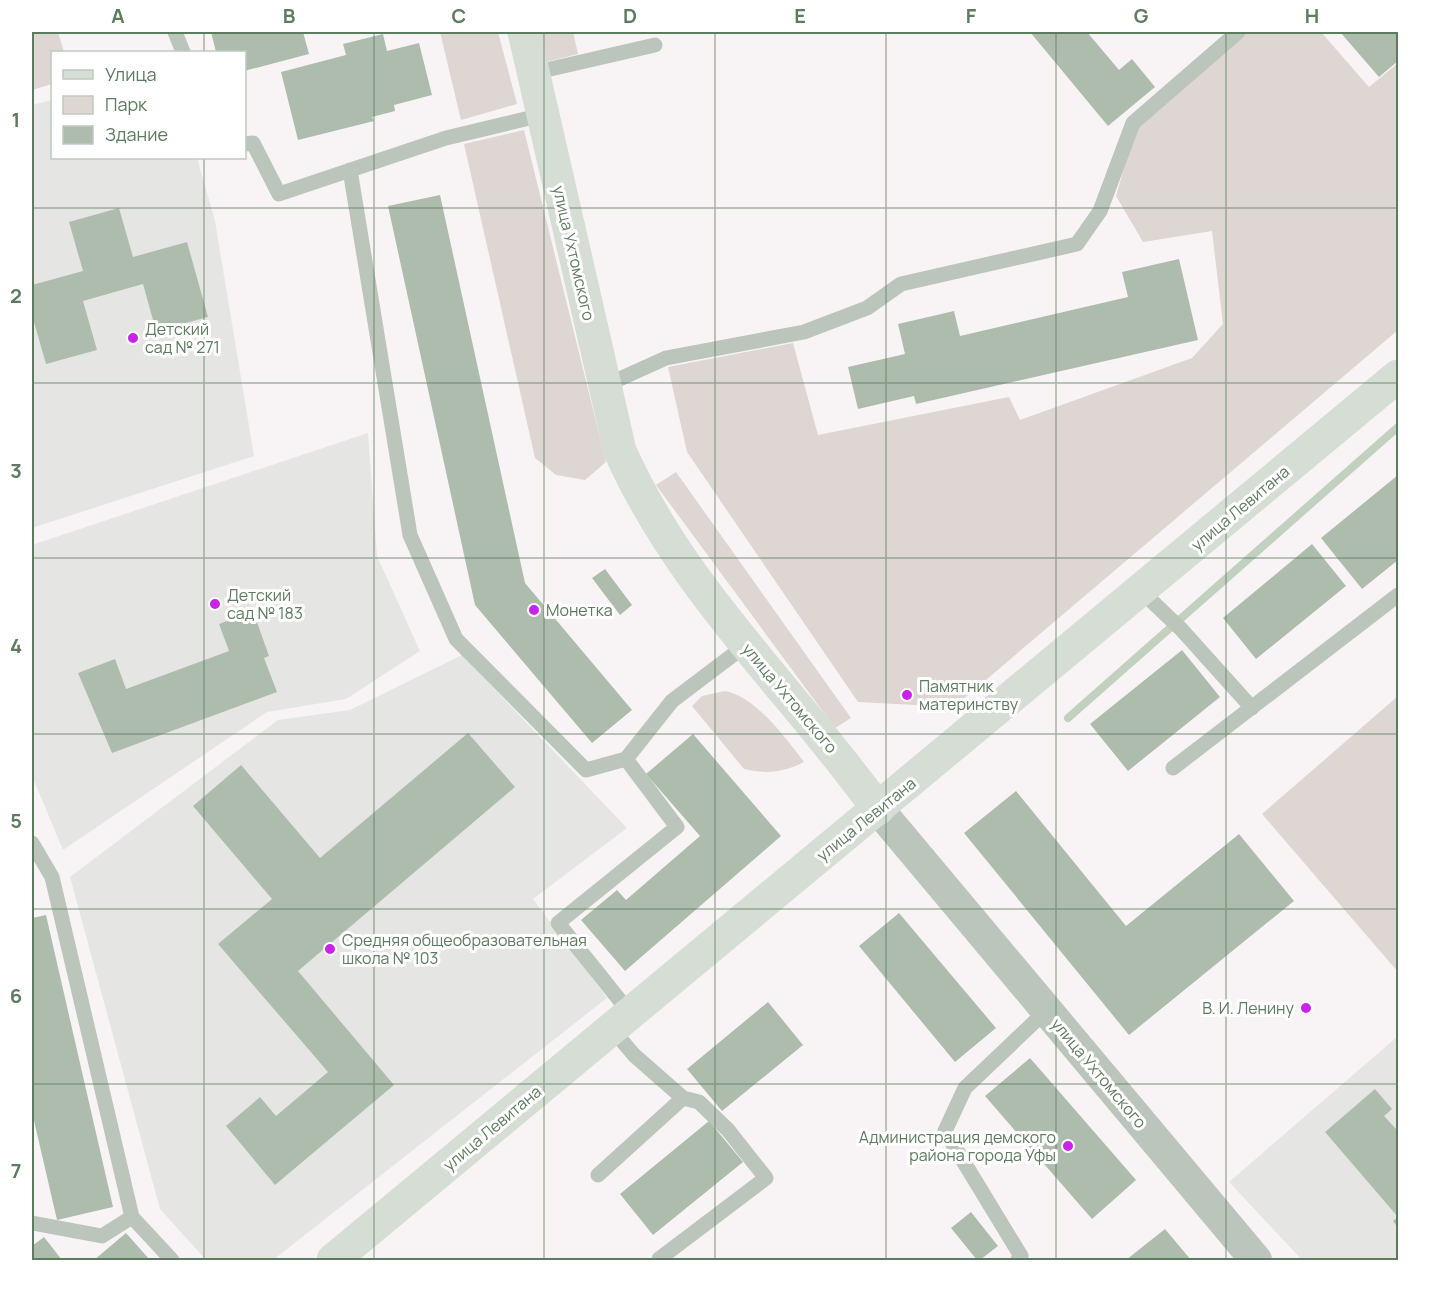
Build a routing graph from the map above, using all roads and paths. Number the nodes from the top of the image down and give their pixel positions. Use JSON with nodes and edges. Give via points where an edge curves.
{"nodes":[{"id":1,"x":175,"y":32,"type":"edge"},
{"id":2,"x":524,"y":32,"type":"edge"},
{"id":3,"x":1238,"y":32,"type":"edge"},
{"id":4,"x":655,"y":45,"type":"dead end"},
{"id":5,"x":183,"y":51,"type":"edge"},
{"id":6,"x":532,"y":73,"type":"junction"},
{"id":7,"x":542,"y":115,"type":"junction"},
{"id":8,"x":246,"y":144,"type":"edge"},
{"id":9,"x":350,"y":170,"type":"junction"},
{"id":10,"x":1398,"y":376,"type":"edge"},
{"id":11,"x":604,"y":386,"type":"junction"},
{"id":12,"x":1140,"y":590,"type":"junction"},
{"id":13,"x":1398,"y":595,"type":"edge"},
{"id":14,"x":746,"y":645,"type":"junction"},
{"id":15,"x":1252,"y":708,"type":"junction"},
{"id":16,"x":626,"y":759,"type":"junction"},
{"id":17,"x":1173,"y":768,"type":"dead end"},
{"id":18,"x":878,"y":809,"type":"junction"},
{"id":19,"x":32,"y":843,"type":"edge"},
{"id":20,"x":1047,"y":1010,"type":"junction"},
{"id":21,"x":621,"y":1021,"type":"junction"},
{"id":22,"x":683,"y":1098,"type":"junction"},
{"id":23,"x":598,"y":1175,"type":"dead end"},
{"id":24,"x":132,"y":1217,"type":"junction"},
{"id":25,"x":32,"y":1223,"type":"edge"},
{"id":26,"x":659,"y":1259,"type":"dead end"},
{"id":27,"x":172,"y":1260,"type":"edge"},
{"id":28,"x":333,"y":1260,"type":"edge"},
{"id":29,"x":1018,"y":1260,"type":"edge"},
{"id":30,"x":1256,"y":1260,"type":"edge"}],
"edges":[{"from":1,"to":5,"type":"lane"},
{"from":2,"to":6,"type":"street","name":"улица Ухтомского"},
{"from":3,"to":11,"type":"lane","via":[[1133,123],[1100,211],[1077,244],[901,284],[867,308],[804,332],[666,358]]},
{"from":4,"to":6,"type":"lane"},
{"from":6,"to":7,"type":"street","name":"улица Ухтомского"},
{"from":7,"to":9,"type":"lane","via":[[446,138]]},
{"from":7,"to":11,"type":"street","name":"улица Ухтомского"},
{"from":8,"to":9,"type":"lane","via":[[253,142],[279,194]]},
{"from":9,"to":16,"type":"lane","via":[[410,535],[456,639],[586,770]]},
{"from":10,"to":12,"type":"street","name":"улица Левитана"},
{"from":11,"to":14,"type":"street","name":"улица Ухтомского","via":[[620,451],[638,492]]},
{"from":12,"to":15,"type":"lane"},
{"from":12,"to":18,"type":"street","name":"улица Левитана"},
{"from":13,"to":15,"type":"lane"},
{"from":14,"to":16,"type":"lane","via":[[672,701]]},
{"from":14,"to":18,"type":"street","name":"улица Ухтомского"},
{"from":15,"to":17,"type":"lane"},
{"from":16,"to":21,"type":"lane","via":[[677,827],[558,923]]},
{"from":18,"to":20,"type":"street","name":"улица Ухтомского"},
{"from":18,"to":21,"type":"street","name":"улица Левитана"},
{"from":19,"to":24,"type":"lane","via":[[52,877]]},
{"from":20,"to":29,"type":"lane","via":[[965,1088],[945,1131],[1022,1256]]},
{"from":20,"to":30,"type":"street","name":"улица Ухтомского"},
{"from":21,"to":22,"type":"lane","via":[[634,1055]]},
{"from":21,"to":28,"type":"street","name":"улица Левитана"},
{"from":22,"to":23,"type":"lane"},
{"from":22,"to":26,"type":"lane","via":[[699,1102],[766,1178]]},
{"from":24,"to":25,"type":"lane","via":[[102,1236]]},
{"from":24,"to":27,"type":"lane"}]}
